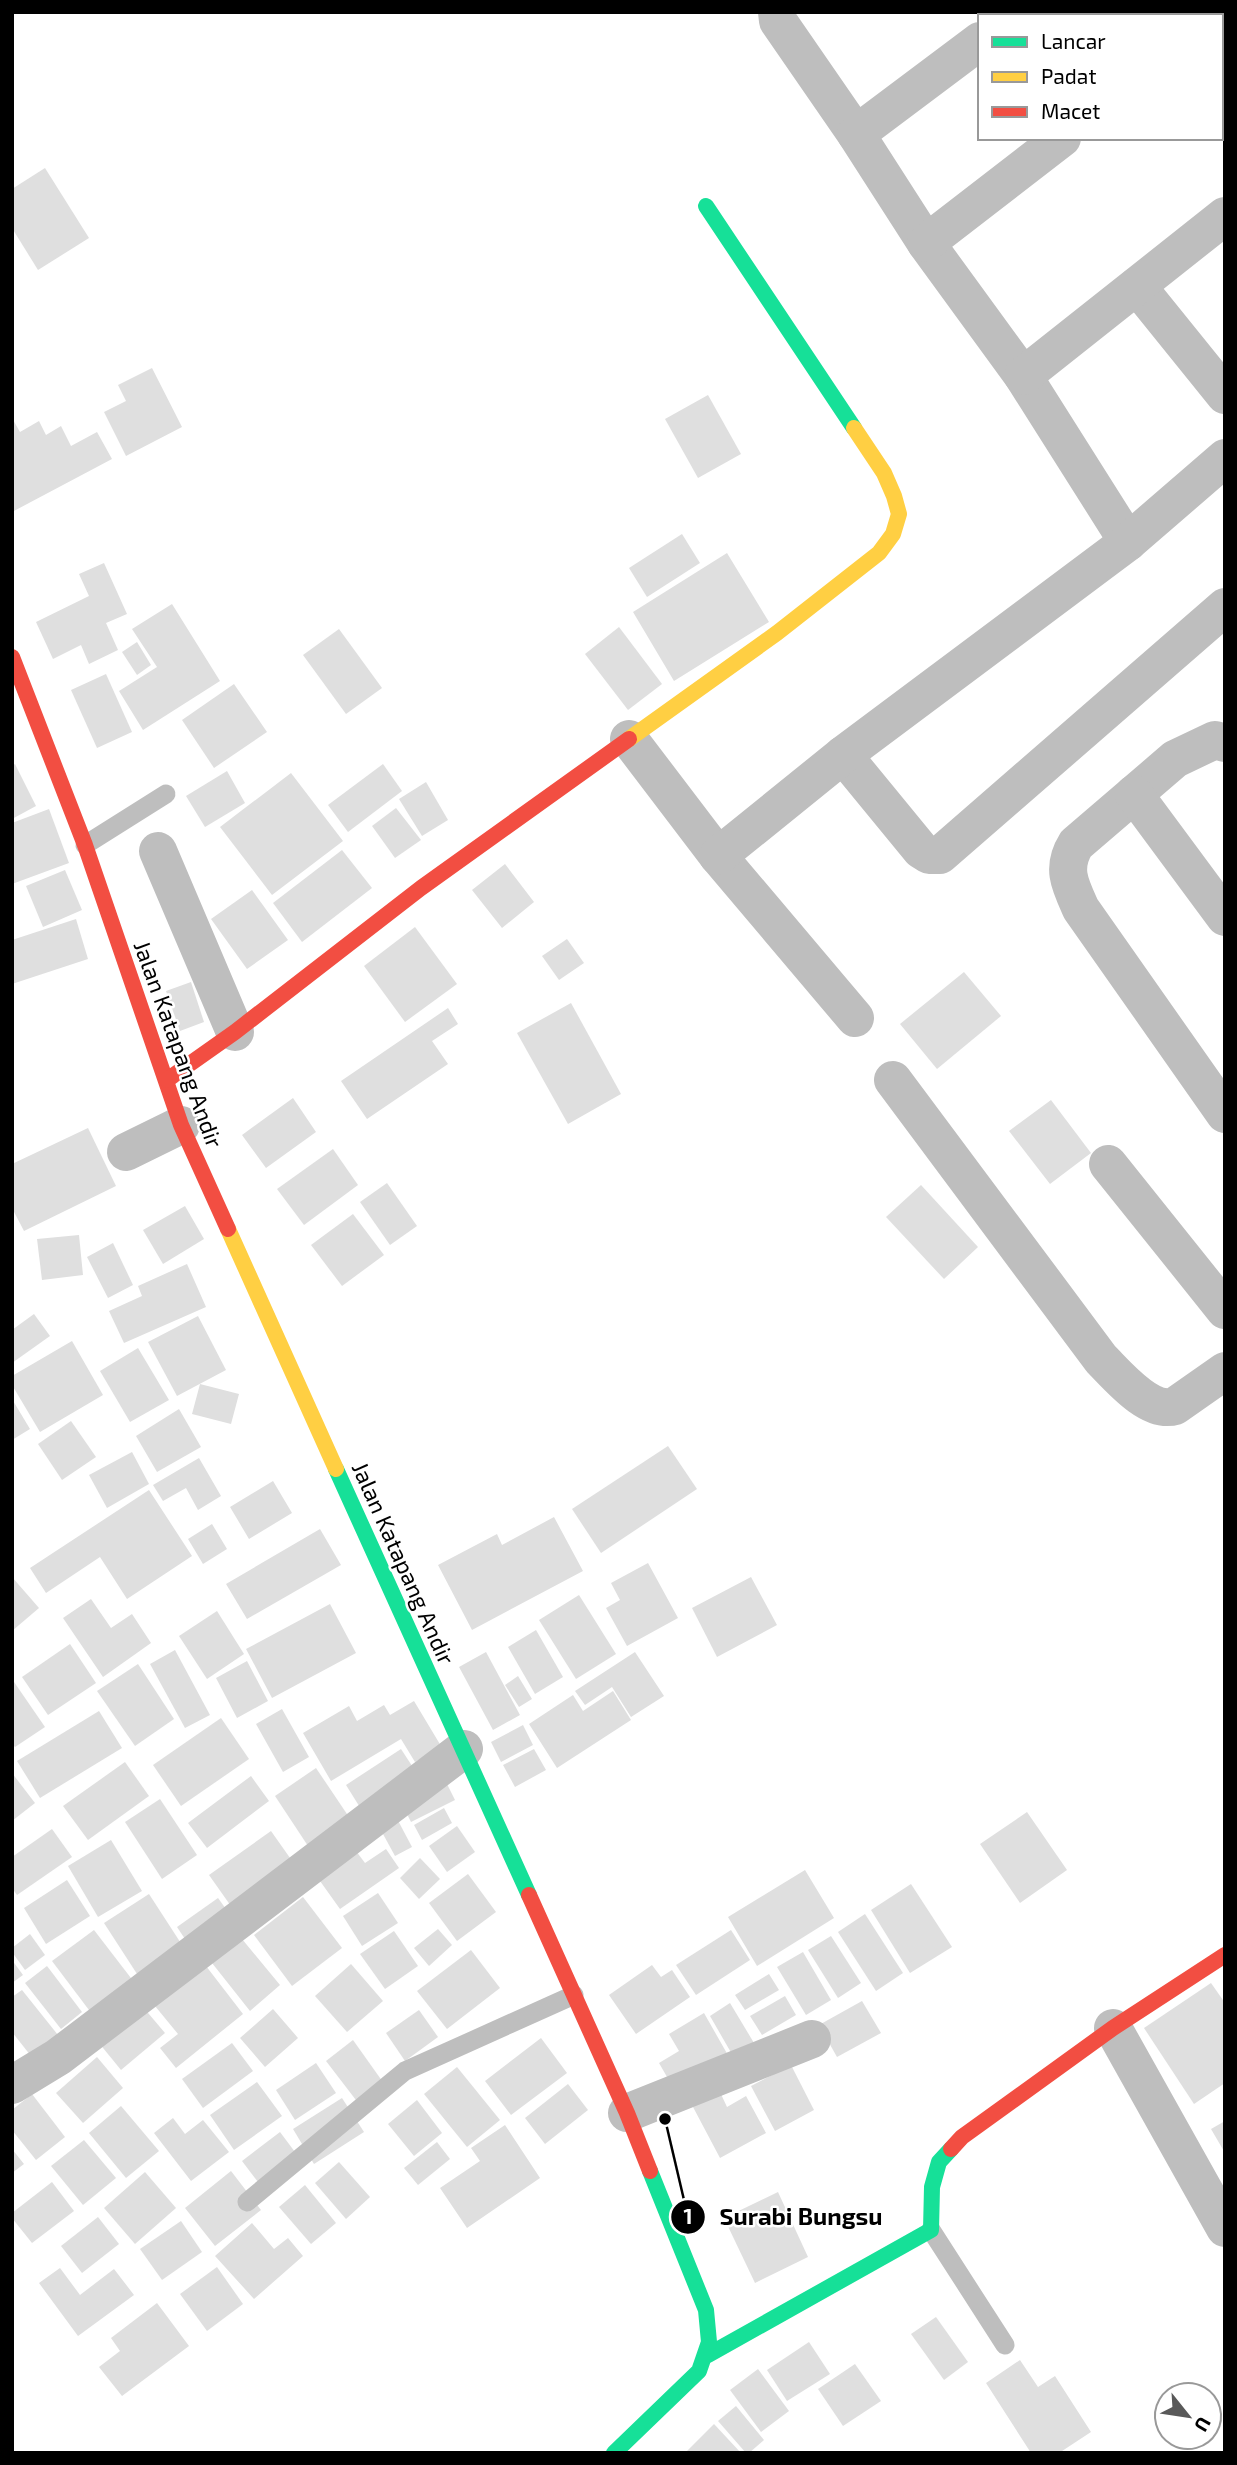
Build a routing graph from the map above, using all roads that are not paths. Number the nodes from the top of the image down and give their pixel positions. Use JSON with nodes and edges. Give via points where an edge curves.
{"nodes":[{"id":1,"x":777,"y":12,"type":"edge"},
{"id":2,"x":978,"y":42,"type":"edge"},
{"id":3,"x":856,"y":134,"type":"junction"},
{"id":4,"x":1059,"y":140,"type":"edge"},
{"id":5,"x":706,"y":206,"type":"dead end"},
{"id":6,"x":1225,"y":216,"type":"edge"},
{"id":7,"x":926,"y":243,"type":"junction"},
{"id":8,"x":1137,"y":286,"type":"junction"},
{"id":9,"x":1023,"y":376,"type":"junction"},
{"id":10,"x":1225,"y":395,"type":"edge"},
{"id":11,"x":1225,"y":458,"type":"edge"},
{"id":12,"x":1128,"y":542,"type":"junction"},
{"id":13,"x":1225,"y":607,"type":"edge"},
{"id":14,"x":12,"y":657,"type":"edge"},
{"id":15,"x":629,"y":739,"type":"junction"},
{"id":16,"x":1225,"y":743,"type":"edge"},
{"id":17,"x":844,"y":755,"type":"junction"},
{"id":18,"x":166,"y":794,"type":"dead end"},
{"id":19,"x":1134,"y":794,"type":"junction"},
{"id":20,"x":85,"y":845,"type":"junction"},
{"id":21,"x":158,"y":850,"type":"dead end"},
{"id":22,"x":718,"y":856,"type":"junction"},
{"id":23,"x":1225,"y":917,"type":"edge"},
{"id":24,"x":855,"y":1018,"type":"dead end"},
{"id":25,"x":235,"y":1032,"type":"junction"},
{"id":26,"x":167,"y":1080,"type":"junction"},
{"id":27,"x":893,"y":1080,"type":"dead end"},
{"id":28,"x":1225,"y":1114,"type":"edge"},
{"id":29,"x":181,"y":1125,"type":"junction"},
{"id":30,"x":126,"y":1152,"type":"dead end"},
{"id":31,"x":1108,"y":1164,"type":"dead end"},
{"id":32,"x":1225,"y":1310,"type":"edge"},
{"id":33,"x":1225,"y":1371,"type":"edge"},
{"id":34,"x":464,"y":1749,"type":"junction"},
{"id":35,"x":1225,"y":1955,"type":"edge"},
{"id":36,"x":574,"y":1995,"type":"junction"},
{"id":37,"x":1113,"y":2028,"type":"junction"},
{"id":38,"x":811,"y":2039,"type":"dead end"},
{"id":39,"x":12,"y":2085,"type":"edge"},
{"id":40,"x":627,"y":2112,"type":"junction"},
{"id":41,"x":247,"y":2202,"type":"dead end"},
{"id":42,"x":1225,"y":2228,"type":"edge"},
{"id":43,"x":931,"y":2230,"type":"junction"},
{"id":44,"x":1005,"y":2345,"type":"dead end"},
{"id":45,"x":708,"y":2355,"type":"junction"},
{"id":46,"x":614,"y":2453,"type":"edge"}],
"edges":[{"from":1,"to":3,"type":"street","via":[[778,21]]},
{"from":2,"to":3,"type":"street"},
{"from":3,"to":7,"type":"street"},
{"from":4,"to":7,"type":"street"},
{"from":5,"to":15,"type":"street","via":[[884,473],[899,514],[893,534],[879,553],[778,633]]},
{"from":6,"to":8,"type":"street"},
{"from":7,"to":9,"type":"street"},
{"from":8,"to":9,"type":"street"},
{"from":8,"to":10,"type":"street"},
{"from":9,"to":12,"type":"street"},
{"from":11,"to":12,"type":"street"},
{"from":12,"to":17,"type":"street"},
{"from":13,"to":17,"type":"street","via":[[940,855],[921,850]]},
{"from":14,"to":20,"type":"street","name":"Jalan Katapang Andir"},
{"from":15,"to":22,"type":"street"},
{"from":15,"to":25,"type":"street","via":[[421,888]]},
{"from":16,"to":19,"type":"street","via":[[1215,740],[1175,759]]},
{"from":17,"to":22,"type":"street"},
{"from":18,"to":20,"type":"lane"},
{"from":19,"to":23,"type":"street"},
{"from":19,"to":28,"type":"street","via":[[1072,850],[1071,887],[1081,909]]},
{"from":20,"to":26,"type":"street","name":"Jalan Katapang Andir"},
{"from":21,"to":25,"type":"street"},
{"from":22,"to":24,"type":"street"},
{"from":25,"to":26,"type":"street"},
{"from":26,"to":29,"type":"street","name":"Jalan Katapang Andir"},
{"from":27,"to":33,"type":"street","via":[[1101,1359],[1133,1390],[1167,1408]]},
{"from":29,"to":30,"type":"street"},
{"from":29,"to":34,"type":"street","name":"Jalan Katapang Andir"},
{"from":31,"to":32,"type":"street"},
{"from":34,"to":36,"type":"street","name":"Jalan Katapang Andir"},
{"from":34,"to":39,"type":"street","via":[[58,2057]]},
{"from":35,"to":37,"type":"street"},
{"from":36,"to":40,"type":"street","name":"Jalan Katapang Andir"},
{"from":36,"to":41,"type":"lane","via":[[405,2071]]},
{"from":37,"to":42,"type":"street"},
{"from":37,"to":43,"type":"street","via":[[962,2137],[939,2162],[932,2187]]},
{"from":38,"to":40,"type":"street"},
{"from":40,"to":45,"type":"street","name":"Jalan Katapang Andir","via":[[706,2310]]},
{"from":43,"to":44,"type":"lane"},
{"from":43,"to":45,"type":"street"},
{"from":45,"to":46,"type":"street","via":[[689,2384]]}]}
